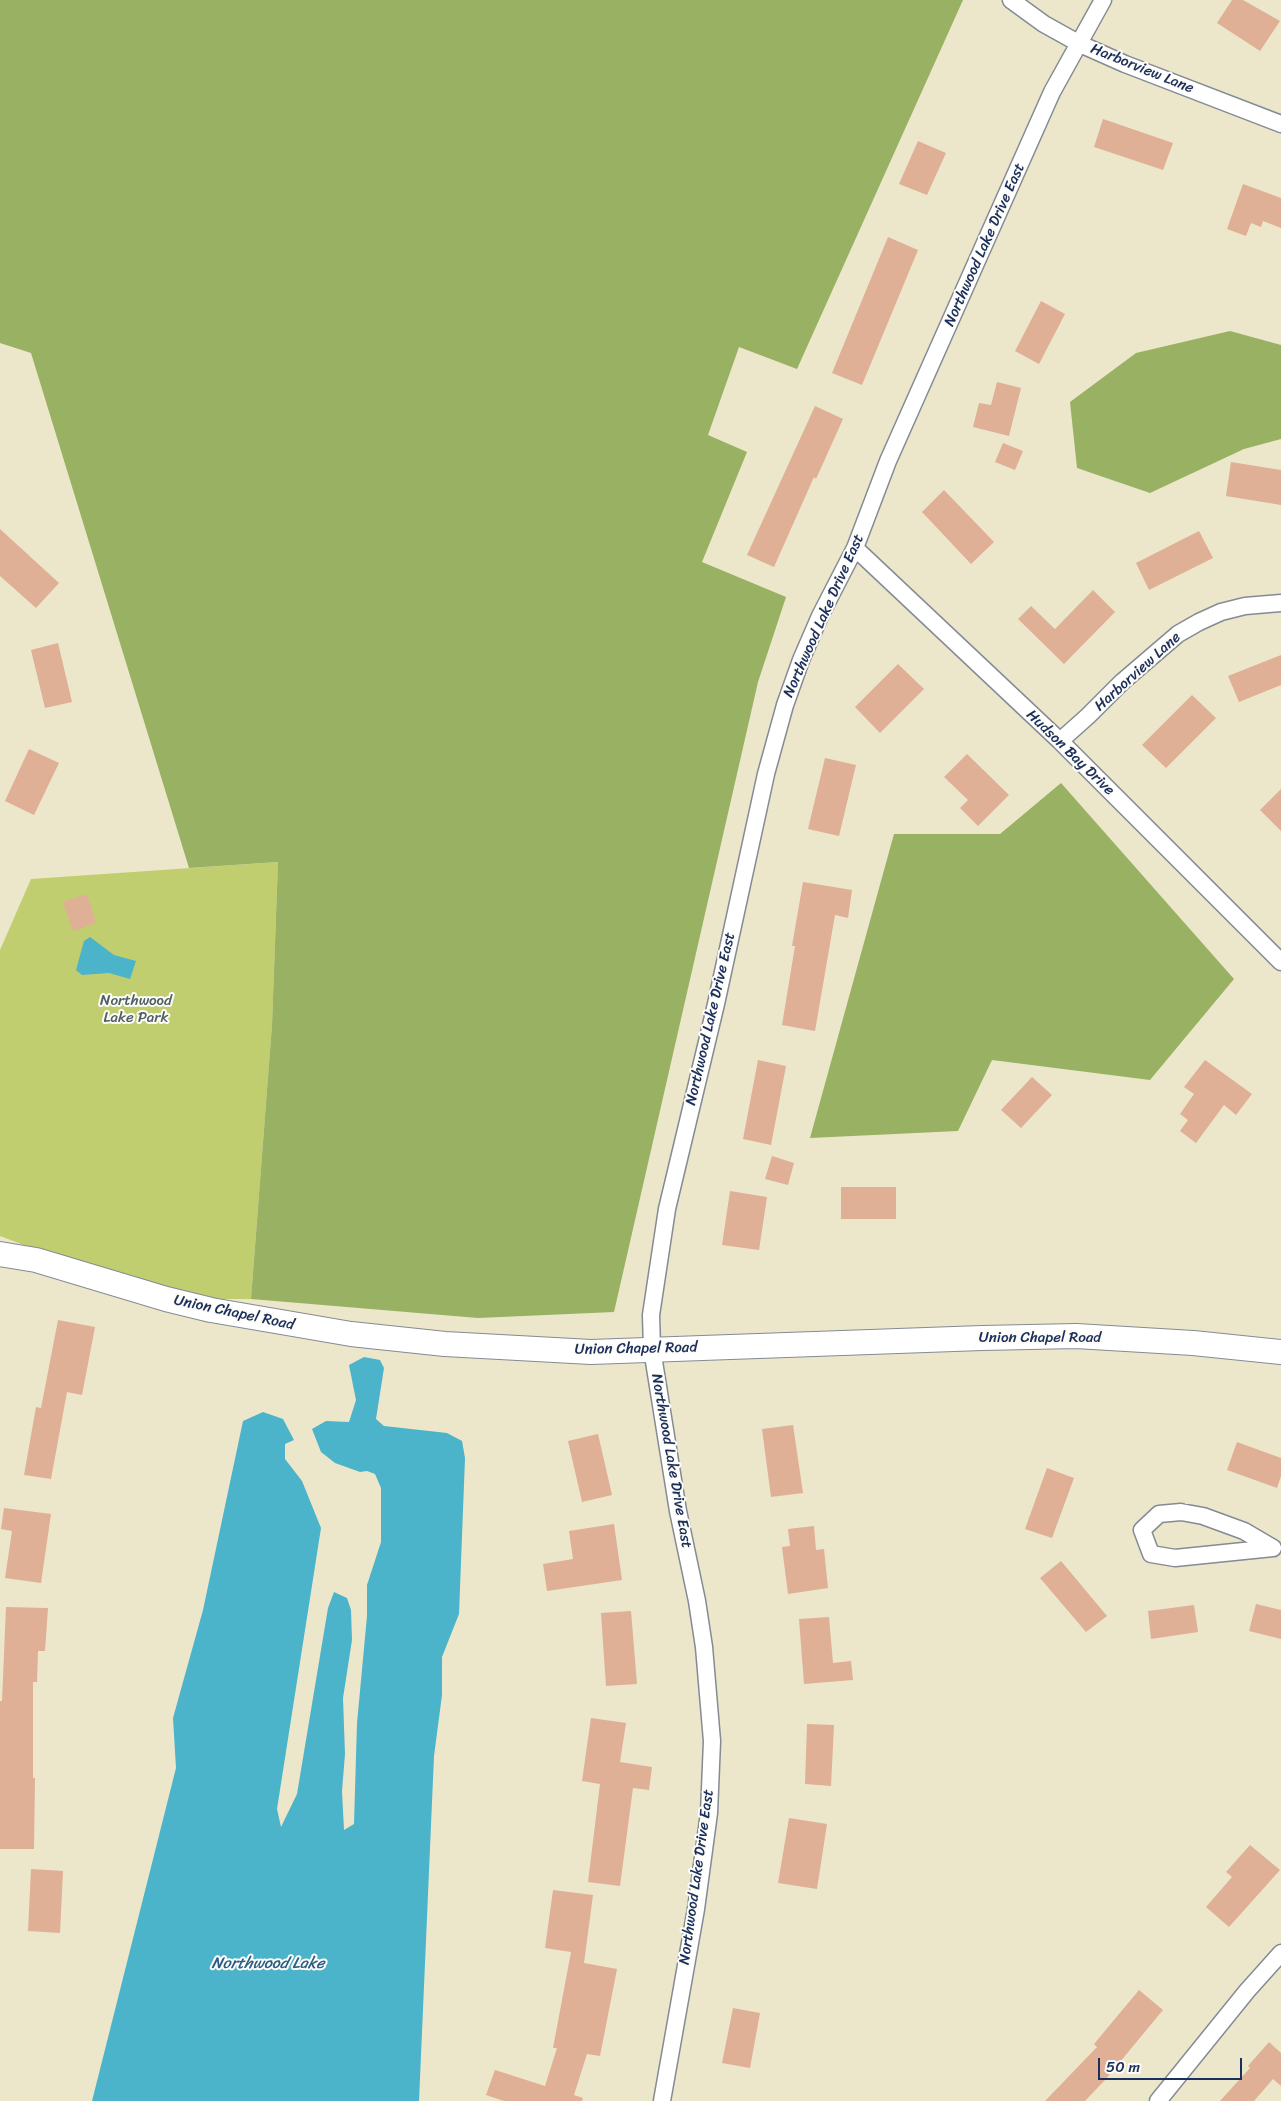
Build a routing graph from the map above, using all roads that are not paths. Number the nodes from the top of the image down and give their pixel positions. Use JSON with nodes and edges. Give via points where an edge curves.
{"nodes":[{"id":1,"x":1011,"y":0,"type":"edge"},
{"id":2,"x":1103,"y":0,"type":"edge"},
{"id":3,"x":1080,"y":44,"type":"junction"},
{"id":4,"x":1281,"y":124,"type":"edge"},
{"id":5,"x":855,"y":548,"type":"junction"},
{"id":6,"x":1281,"y":603,"type":"edge"},
{"id":7,"x":1060,"y":740,"type":"junction"},
{"id":8,"x":1281,"y":962,"type":"edge"},
{"id":9,"x":1,"y":1260,"type":"edge"},
{"id":10,"x":652,"y":1349,"type":"junction"},
{"id":11,"x":1281,"y":1352,"type":"edge"},
{"id":12,"x":1277,"y":1548,"type":"edge"},
{"id":13,"x":1281,"y":1953,"type":"edge"},
{"id":14,"x":662,"y":2101,"type":"edge"},
{"id":15,"x":1158,"y":2101,"type":"edge"}],
"edges":[{"from":1,"to":3,"type":"street","name":"Harborview Lane"},
{"from":2,"to":3,"type":"street","name":"Northwood Lake Drive East"},
{"from":3,"to":4,"type":"street","name":"Harborview Lane"},
{"from":3,"to":5,"type":"street","name":"Northwood Lake Drive East","via":[[1052,92],[888,461]]},
{"from":5,"to":7,"type":"street","name":"Hudson Bay Drive"},
{"from":5,"to":10,"type":"street","name":"Northwood Lake Drive East","via":[[801,660],[766,774],[667,1209],[651,1315]]},
{"from":6,"to":7,"type":"street","name":"Harborview Lane","via":[[1221,612],[1178,634]]},
{"from":7,"to":8,"type":"street","name":"Hudson Bay Drive"},
{"from":9,"to":10,"type":"street","name":"Union Chapel Road","via":[[36,1260],[211,1310],[351,1334],[445,1344],[581,1351]]},
{"from":10,"to":11,"type":"street","name":"Union Chapel Road","via":[[1076,1336]]},
{"from":10,"to":14,"type":"street","name":"Northwood Lake Drive East","via":[[678,1511],[697,1601],[712,1741],[709,1813],[696,1909]]},
{"from":12,"to":12,"type":"street","via":[[1244,1531],[1203,1516],[1181,1512],[1159,1514],[1142,1530],[1151,1554],[1175,1558]]},
{"from":13,"to":15,"type":"street"}]}
